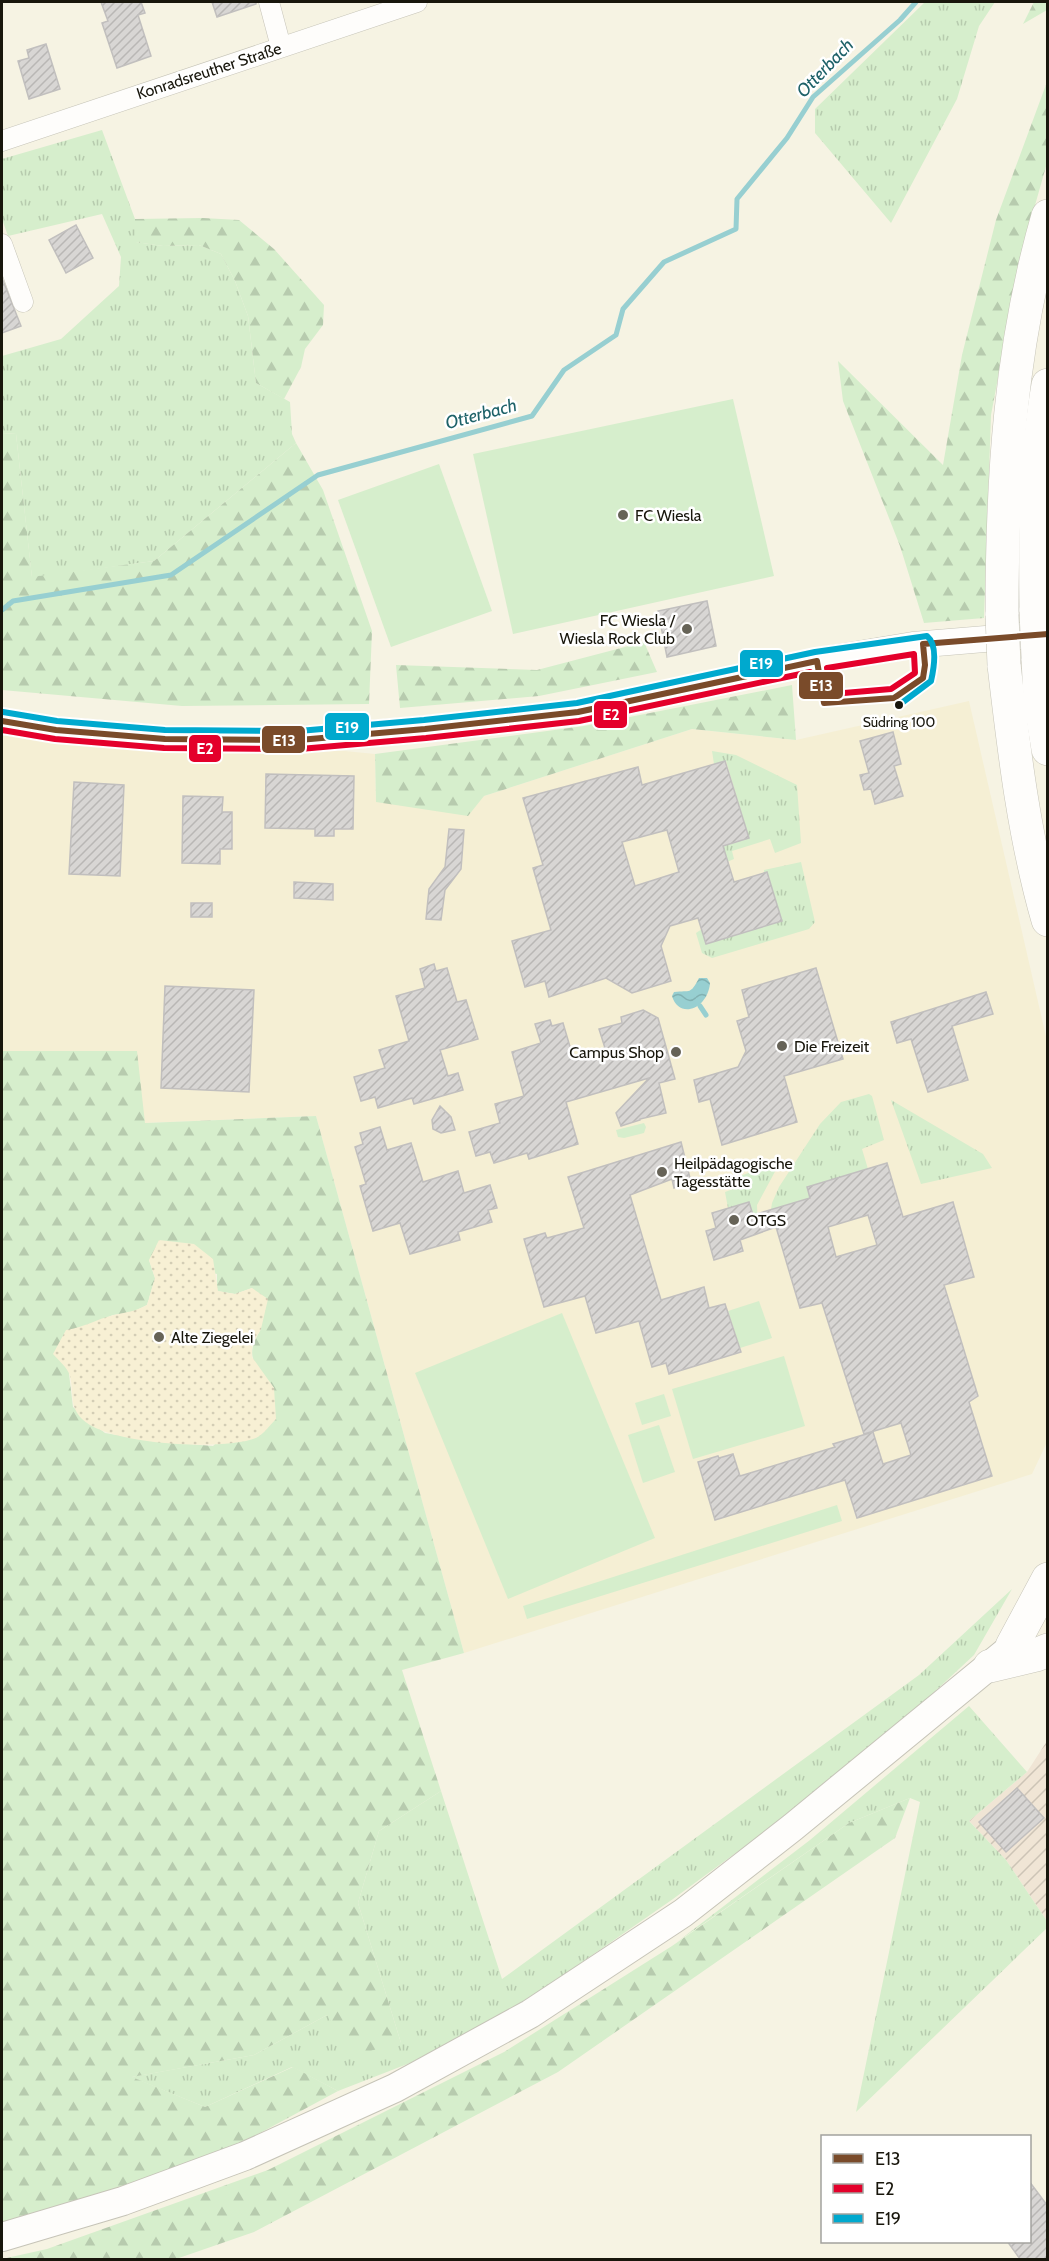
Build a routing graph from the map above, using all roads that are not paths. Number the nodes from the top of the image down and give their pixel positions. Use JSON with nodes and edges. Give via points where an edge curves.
{"nodes":[{"id":1,"x":269,"y":2,"type":"edge"},
{"id":2,"x":417,"y":2,"type":"edge"},
{"id":3,"x":281,"y":47,"type":"junction"},
{"id":4,"x":2,"y":141,"type":"edge"},
{"id":5,"x":1047,"y":216,"type":"edge"},
{"id":6,"x":2,"y":244,"type":"edge"},
{"id":7,"x":23,"y":302,"type":"dead end"},
{"id":8,"x":1047,"y":385,"type":"edge"},
{"id":9,"x":1040,"y":634,"type":"edge"},
{"id":10,"x":2,"y":721,"type":"edge"},
{"id":11,"x":1047,"y":749,"type":"edge"},
{"id":12,"x":1047,"y":920,"type":"edge"},
{"id":13,"x":1047,"y":1579,"type":"edge"},
{"id":14,"x":1047,"y":1617,"type":"edge"},
{"id":15,"x":1047,"y":1650,"type":"edge"},
{"id":16,"x":1001,"y":1656,"type":"junction"},
{"id":17,"x":2,"y":2237,"type":"edge"}],
"edges":[{"from":1,"to":3,"type":"street"},
{"from":2,"to":3,"type":"street","name":"Konradsreuther Straße"},
{"from":3,"to":4,"type":"street","name":"Konradsreuther Straße"},
{"from":5,"to":12,"type":"highway","bridge":true,"via":[[1012,397],[1002,522],[1004,665],[1019,786]]},
{"from":6,"to":7,"type":"street"},
{"from":8,"to":9,"type":"highway","via":[[1037,493]]},
{"from":9,"to":10,"type":"street","via":[[923,644],[855,655],[578,712],[299,740],[165,739],[56,730]]},
{"from":9,"to":11,"type":"highway","via":[[1040,700]]},
{"from":13,"to":16,"type":"highway"},
{"from":14,"to":16,"type":"highway"},
{"from":15,"to":16,"type":"highway","via":[[1036,1655]]},
{"from":16,"to":17,"type":"main road","via":[[683,1913],[530,2014],[395,2088],[245,2156],[123,2201]]}]}
